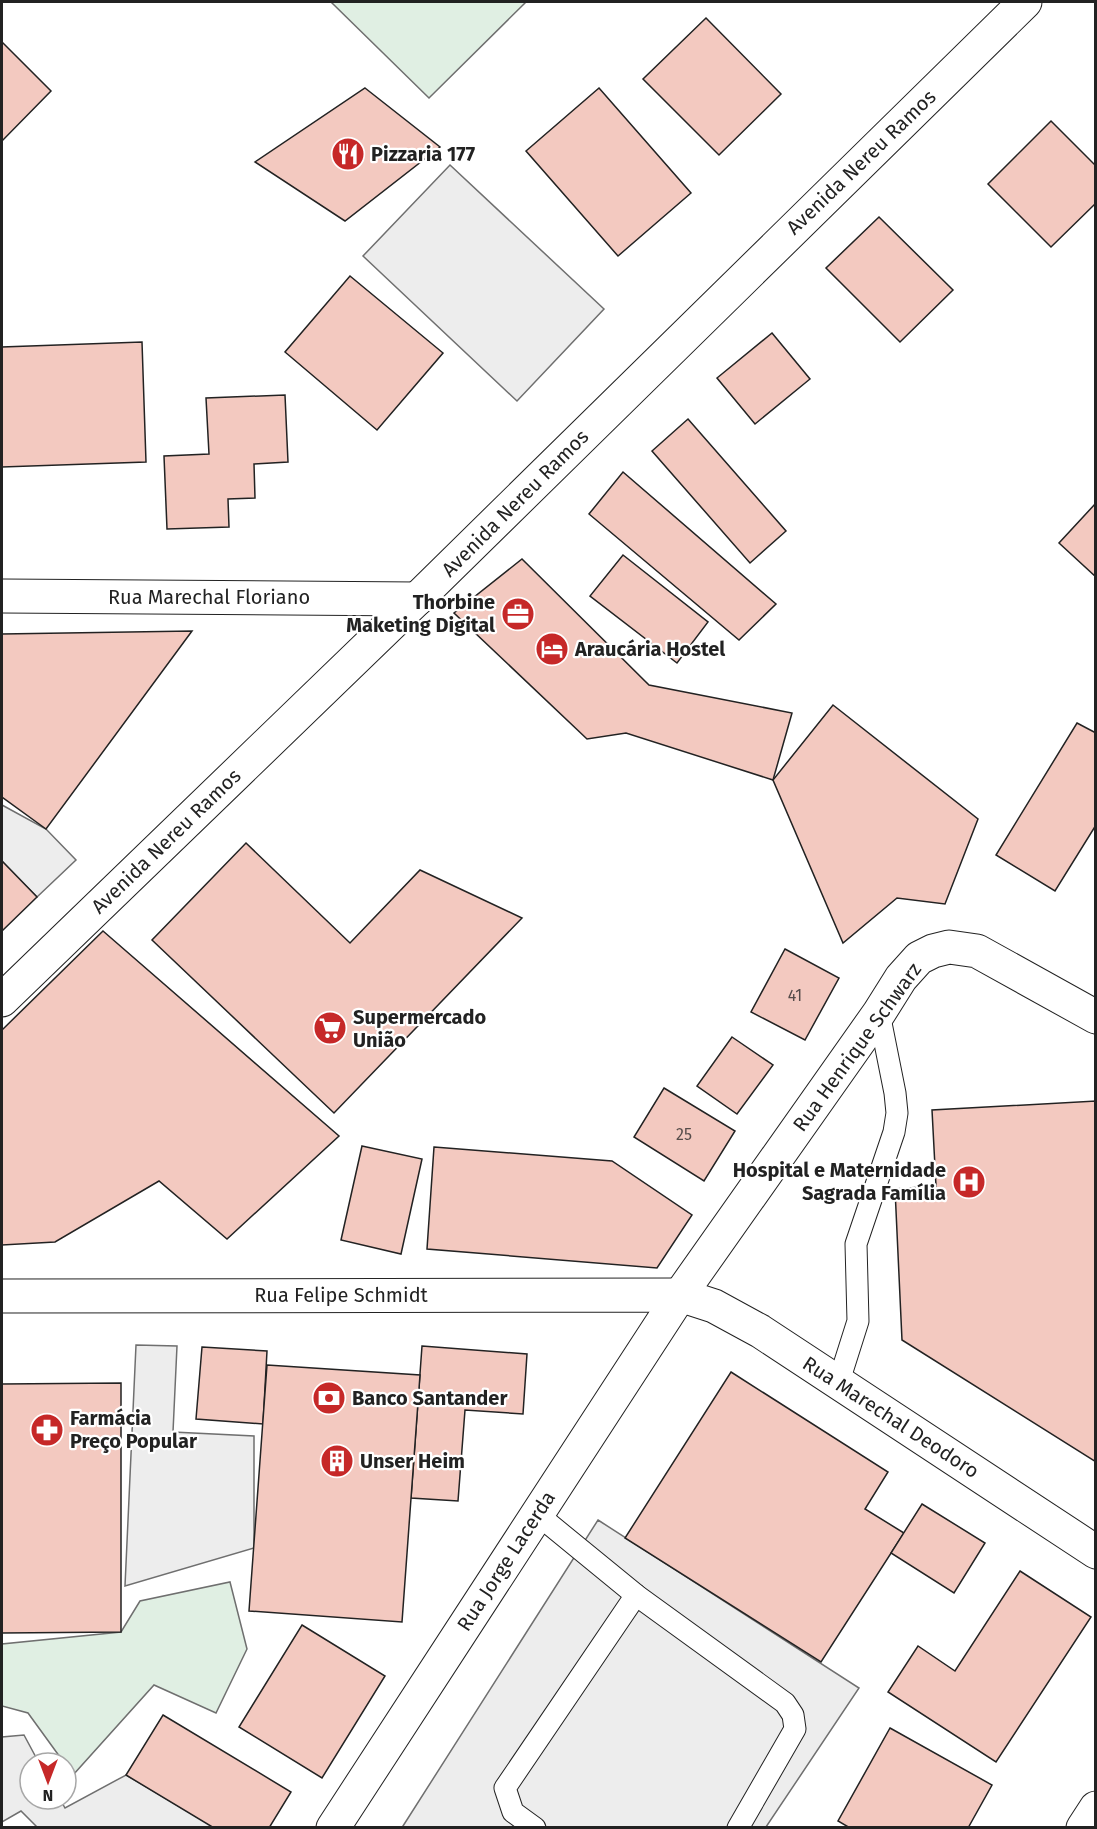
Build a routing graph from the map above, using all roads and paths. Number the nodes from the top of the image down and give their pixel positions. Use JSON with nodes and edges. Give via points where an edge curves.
{"nodes":[{"id":1,"x":1025,"y":2,"type":"edge"},
{"id":2,"x":2,"y":596,"type":"edge"},
{"id":3,"x":417,"y":599,"type":"junction"},
{"id":4,"x":2,"y":1000,"type":"edge"},
{"id":5,"x":879,"y":1013,"type":"junction"},
{"id":6,"x":1095,"y":1017,"type":"edge"},
{"id":7,"x":680,"y":1295,"type":"junction"},
{"id":8,"x":2,"y":1296,"type":"edge"},
{"id":9,"x":839,"y":1381,"type":"junction"},
{"id":10,"x":537,"y":1514,"type":"junction"},
{"id":11,"x":1095,"y":1552,"type":"edge"},
{"id":12,"x":636,"y":1595,"type":"junction"},
{"id":13,"x":1095,"y":1809,"type":"edge"},
{"id":14,"x":333,"y":1827,"type":"edge"},
{"id":15,"x":535,"y":1827,"type":"edge"},
{"id":16,"x":738,"y":1827,"type":"edge"},
{"id":17,"x":1083,"y":1827,"type":"edge"}],
"edges":[{"from":1,"to":3,"type":"street","name":"Avenida Nereu Ramos"},
{"from":2,"to":3,"type":"street","name":"Rua Marechal Floriano"},
{"from":3,"to":4,"type":"street","name":"Avenida Nereu Ramos"},
{"from":5,"to":6,"type":"street","name":"Rua Henrique Schwarz","via":[[919,958],[949,947],[977,951]]},
{"from":5,"to":7,"type":"street","name":"Rua Henrique Schwarz"},
{"from":5,"to":9,"type":"lane","via":[[897,1113],[856,1244],[858,1321]]},
{"from":7,"to":8,"type":"street","name":"Rua Felipe Schmidt"},
{"from":7,"to":9,"type":"street","name":"Rua Marechal Deodoro","via":[[714,1306]]},
{"from":7,"to":10,"type":"street","name":"Rua Jorge Lacerda"},
{"from":9,"to":11,"type":"street","name":"Rua Marechal Deodoro"},
{"from":10,"to":12,"type":"lane"},
{"from":10,"to":14,"type":"street","name":"Rua Jorge Lacerda"},
{"from":12,"to":15,"type":"lane","via":[[505,1788],[513,1812]]},
{"from":12,"to":16,"type":"lane","via":[[785,1703],[793,1715],[795,1729]]},
{"from":13,"to":17,"type":"street"}]}
